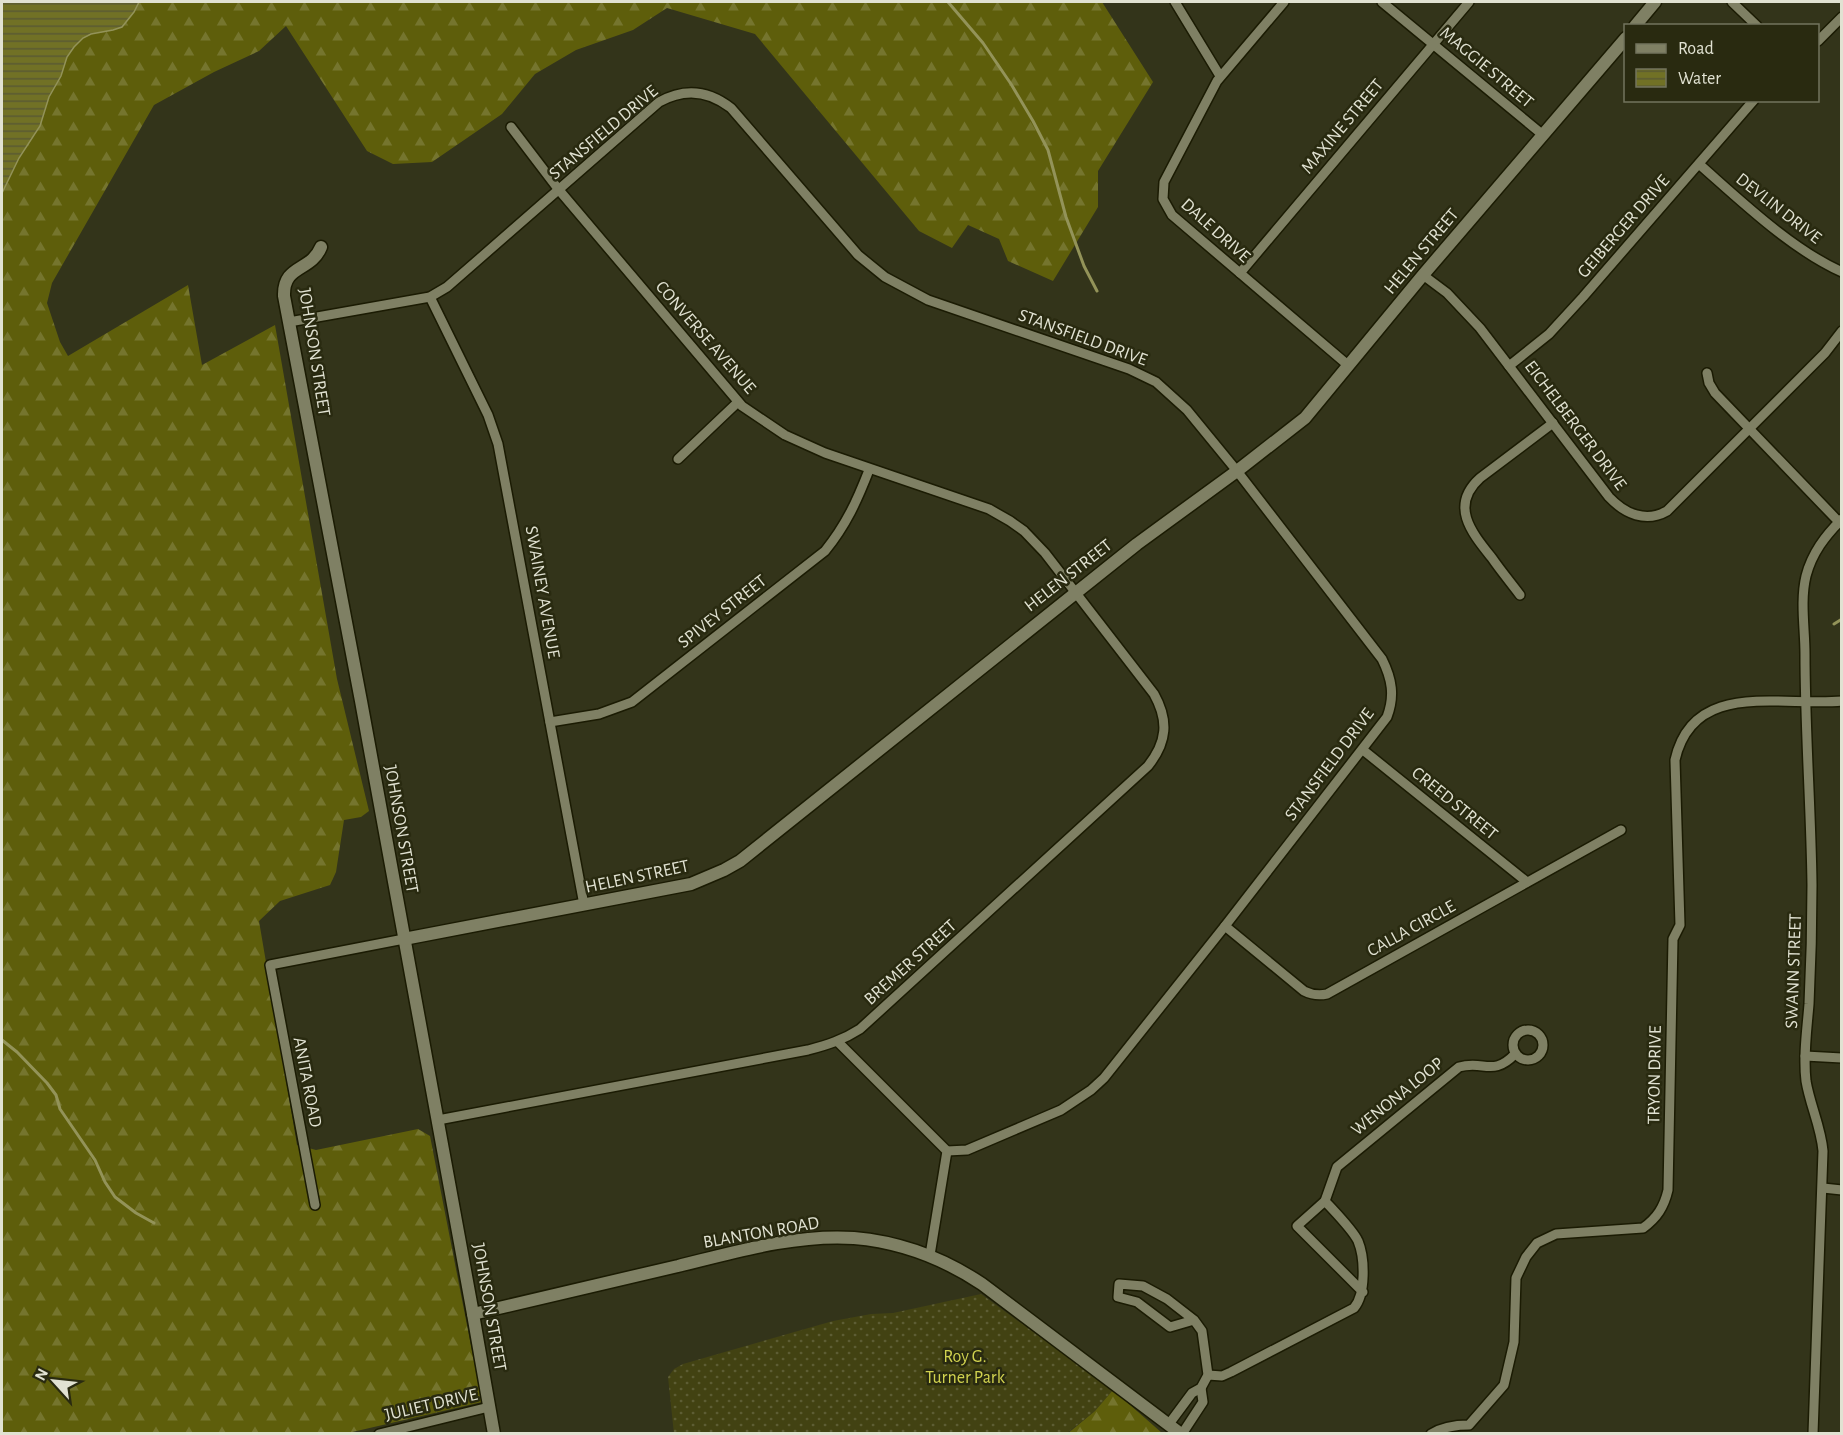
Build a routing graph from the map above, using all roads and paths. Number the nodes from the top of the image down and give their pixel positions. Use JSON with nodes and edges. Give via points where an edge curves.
{"nodes":[{"id":1,"x":1175,"y":2,"type":"edge"},
{"id":2,"x":1284,"y":2,"type":"edge"},
{"id":3,"x":1383,"y":2,"type":"edge"},
{"id":4,"x":1469,"y":2,"type":"edge"},
{"id":5,"x":1655,"y":2,"type":"edge"},
{"id":6,"x":1732,"y":2,"type":"edge"},
{"id":7,"x":1842,"y":17,"type":"edge"},
{"id":8,"x":1637,"y":24,"type":"edge"},
{"id":9,"x":1755,"y":24,"type":"edge"},
{"id":10,"x":1624,"y":40,"type":"edge"},
{"id":11,"x":1819,"y":40,"type":"edge"},
{"id":12,"x":1433,"y":43,"type":"junction"},
{"id":13,"x":1220,"y":76,"type":"junction"},
{"id":14,"x":1752,"y":102,"type":"edge"},
{"id":15,"x":511,"y":127,"type":"dead end"},
{"id":16,"x":1543,"y":135,"type":"junction"},
{"id":17,"x":1699,"y":164,"type":"junction"},
{"id":18,"x":559,"y":190,"type":"junction"},
{"id":19,"x":321,"y":247,"type":"dead end"},
{"id":20,"x":1842,"y":272,"type":"edge"},
{"id":21,"x":1240,"y":273,"type":"junction"},
{"id":22,"x":1423,"y":275,"type":"junction"},
{"id":23,"x":430,"y":297,"type":"junction"},
{"id":24,"x":289,"y":322,"type":"junction"},
{"id":25,"x":1842,"y":331,"type":"edge"},
{"id":26,"x":1349,"y":366,"type":"junction"},
{"id":27,"x":1509,"y":366,"type":"junction"},
{"id":28,"x":1707,"y":373,"type":"dead end"},
{"id":29,"x":738,"y":402,"type":"junction"},
{"id":30,"x":1553,"y":423,"type":"junction"},
{"id":31,"x":1749,"y":428,"type":"junction"},
{"id":32,"x":678,"y":459,"type":"dead end"},
{"id":33,"x":869,"y":470,"type":"junction"},
{"id":34,"x":1237,"y":471,"type":"junction"},
{"id":35,"x":1840,"y":521,"type":"edge"},
{"id":36,"x":1075,"y":593,"type":"junction"},
{"id":37,"x":1520,"y":595,"type":"dead end"},
{"id":38,"x":1842,"y":701,"type":"edge"},
{"id":39,"x":1805,"y":702,"type":"junction"},
{"id":40,"x":550,"y":722,"type":"junction"},
{"id":41,"x":1363,"y":750,"type":"junction"},
{"id":42,"x":1620,"y":830,"type":"dead end"},
{"id":43,"x":1527,"y":882,"type":"junction"},
{"id":44,"x":584,"y":905,"type":"junction"},
{"id":45,"x":1225,"y":926,"type":"junction"},
{"id":46,"x":404,"y":939,"type":"junction"},
{"id":47,"x":838,"y":1042,"type":"junction"},
{"id":48,"x":1515,"y":1054,"type":"dead end"},
{"id":49,"x":1806,"y":1056,"type":"junction"},
{"id":50,"x":1842,"y":1058,"type":"edge"},
{"id":51,"x":438,"y":1120,"type":"junction"},
{"id":52,"x":947,"y":1151,"type":"junction"},
{"id":53,"x":1823,"y":1188,"type":"junction"},
{"id":54,"x":1842,"y":1190,"type":"edge"},
{"id":55,"x":1325,"y":1201,"type":"junction"},
{"id":56,"x":315,"y":1205,"type":"dead end"},
{"id":57,"x":930,"y":1255,"type":"junction"},
{"id":58,"x":1362,"y":1292,"type":"junction"},
{"id":59,"x":473,"y":1314,"type":"junction"},
{"id":60,"x":1194,"y":1320,"type":"junction"},
{"id":61,"x":1208,"y":1375,"type":"junction"},
{"id":62,"x":1202,"y":1388,"type":"junction"},
{"id":63,"x":489,"y":1407,"type":"junction"},
{"id":64,"x":1169,"y":1424,"type":"junction"},
{"id":65,"x":1471,"y":1429,"type":"edge"},
{"id":66,"x":379,"y":1434,"type":"edge"},
{"id":67,"x":494,"y":1434,"type":"edge"},
{"id":68,"x":1182,"y":1434,"type":"edge"},
{"id":69,"x":1431,"y":1434,"type":"edge"},
{"id":70,"x":1813,"y":1434,"type":"edge"}],
"edges":[{"from":1,"to":13,"type":"street"},
{"from":2,"to":13,"type":"street","name":"DALE DRIVE"},
{"from":3,"to":12,"type":"street","name":"MAGGIE STREET"},
{"from":4,"to":12,"type":"street","name":"MAXINE STREET"},
{"from":5,"to":8,"type":"street"},
{"from":6,"to":9,"type":"street"},
{"from":7,"to":11,"type":"street"},
{"from":10,"to":16,"type":"street","name":"HELEN STREET"},
{"from":12,"to":16,"type":"street","name":"MAGGIE STREET"},
{"from":12,"to":21,"type":"street","name":"MAXINE STREET"},
{"from":13,"to":21,"type":"street","name":"DALE DRIVE","via":[[1164,182],[1162,193],[1172,215]]},
{"from":14,"to":17,"type":"street","name":"GEIBERGER DRIVE"},
{"from":15,"to":18,"type":"street","name":"CONVERSE AVENUE"},
{"from":16,"to":22,"type":"street","name":"HELEN STREET"},
{"from":17,"to":20,"type":"street","name":"DEVLIN DRIVE","via":[[1811,256]]},
{"from":17,"to":27,"type":"street","name":"GEIBERGER DRIVE","via":[[1549,334]]},
{"from":18,"to":23,"type":"street","name":"STANSFIELD DRIVE","via":[[447,287]]},
{"from":18,"to":29,"type":"street","name":"CONVERSE AVENUE"},
{"from":18,"to":34,"type":"street","name":"STANSFIELD DRIVE","via":[[669,96],[693,92],[716,97],[730,108],[858,255],[885,277],[928,300],[1156,381],[1188,410]]},
{"from":19,"to":24,"type":"street","name":"JOHNSON STREET","via":[[312,262],[290,274],[286,282],[284,296]]},
{"from":21,"to":26,"type":"street","name":"DALE DRIVE"},
{"from":22,"to":26,"type":"street","name":"HELEN STREET"},
{"from":22,"to":27,"type":"street","name":"EICHELBERGER DRIVE","via":[[1464,310]]},
{"from":23,"to":24,"type":"street","name":"STANSFIELD DRIVE"},
{"from":23,"to":40,"type":"street","name":"SWAINEY AVENUE","via":[[498,444]]},
{"from":24,"to":46,"type":"street","name":"JOHNSON STREET"},
{"from":25,"to":31,"type":"street","name":"EICHELBERGER DRIVE"},
{"from":26,"to":34,"type":"street","name":"HELEN STREET","via":[[1305,418]]},
{"from":27,"to":30,"type":"street","name":"EICHELBERGER DRIVE"},
{"from":28,"to":31,"type":"street","via":[[1715,393]]},
{"from":29,"to":32,"type":"street"},
{"from":29,"to":33,"type":"street","name":"CONVERSE AVENUE","via":[[795,440]]},
{"from":30,"to":31,"type":"street","name":"EICHELBERGER DRIVE","via":[[1617,506],[1644,517],[1667,511]]},
{"from":30,"to":37,"type":"street","via":[[1480,478],[1467,498],[1469,528]]},
{"from":31,"to":35,"type":"street"},
{"from":33,"to":36,"type":"street","name":"CONVERSE AVENUE","via":[[994,511],[1037,544]]},
{"from":33,"to":40,"type":"street","name":"SPIVEY STREET","via":[[848,519],[825,551],[632,702],[599,714]]},
{"from":34,"to":36,"type":"street","name":"HELEN STREET"},
{"from":34,"to":41,"type":"street","name":"STANSFIELD DRIVE","via":[[1387,670],[1391,706]]},
{"from":35,"to":39,"type":"street","name":"SWANN STREET","via":[[1817,549],[1806,577]]},
{"from":36,"to":44,"type":"street","name":"HELEN STREET","via":[[740,861],[691,884]]},
{"from":36,"to":47,"type":"street","name":"BREMER STREET","via":[[1160,705],[1165,728],[1156,757],[860,1029]]},
{"from":38,"to":39,"type":"street","name":"TRYON DRIVE"},
{"from":39,"to":49,"type":"street","name":"SWANN STREET","via":[[1812,884]]},
{"from":39,"to":65,"type":"street","name":"TRYON DRIVE","via":[[1718,707],[1702,716],[1682,738],[1675,760],[1680,925],[1673,939],[1666,1198],[1653,1221],[1643,1228],[1556,1234],[1537,1243],[1516,1278],[1514,1342],[1504,1385]]},
{"from":40,"to":44,"type":"street","name":"SWAINEY AVENUE"},
{"from":41,"to":43,"type":"street","name":"CREED STREET"},
{"from":41,"to":45,"type":"street","name":"STANSFIELD DRIVE"},
{"from":42,"to":43,"type":"street","name":"CALLA CIRCLE"},
{"from":43,"to":45,"type":"street","name":"CALLA CIRCLE","via":[[1321,995],[1304,991]]},
{"from":44,"to":46,"type":"street","name":"HELEN STREET"},
{"from":45,"to":52,"type":"street","name":"STANSFIELD DRIVE","via":[[1091,1090],[1061,1110],[967,1150]]},
{"from":46,"to":51,"type":"street","name":"JOHNSON STREET"},
{"from":46,"to":56,"type":"street","name":"ANITA ROAD","via":[[270,965]]},
{"from":47,"to":51,"type":"street","name":"BREMER STREET"},
{"from":47,"to":52,"type":"street"},
{"from":48,"to":55,"type":"street","name":"WENONA LOOP","via":[[1492,1068],[1472,1064],[1459,1067],[1337,1167]]},
{"from":49,"to":50,"type":"street"},
{"from":49,"to":53,"type":"street","name":"SWANN STREET","via":[[1807,1082],[1822,1139]]},
{"from":51,"to":59,"type":"street","name":"JOHNSON STREET"},
{"from":52,"to":57,"type":"street"},
{"from":53,"to":54,"type":"street"},
{"from":53,"to":70,"type":"street","name":"SWANN STREET"},
{"from":55,"to":58,"type":"street","via":[[1357,1239],[1362,1258]]},
{"from":55,"to":58,"type":"street","via":[[1297,1226]]},
{"from":57,"to":59,"type":"street","name":"BLANTON ROAD","via":[[854,1238],[800,1241],[723,1255]]},
{"from":57,"to":64,"type":"street","name":"BLANTON ROAD","via":[[982,1284]]},
{"from":58,"to":61,"type":"street","via":[[1354,1308],[1231,1372]]},
{"from":59,"to":63,"type":"street","name":"JOHNSON STREET"},
{"from":60,"to":60,"type":"street","via":[[1177,1305],[1143,1286],[1119,1284],[1118,1298],[1137,1302],[1170,1327]]},
{"from":60,"to":61,"type":"street","via":[[1202,1331]]},
{"from":61,"to":62,"type":"street"},
{"from":62,"to":64,"type":"street","via":[[1192,1393]]},
{"from":62,"to":68,"type":"street","via":[[1203,1402]]},
{"from":63,"to":66,"type":"street","name":"JULIET DRIVE"},
{"from":63,"to":67,"type":"street","name":"JOHNSON STREET"},
{"from":64,"to":68,"type":"street","name":"BLANTON ROAD"},
{"from":65,"to":69,"type":"street","name":"TRYON DRIVE","via":[[1448,1428]]}]}
